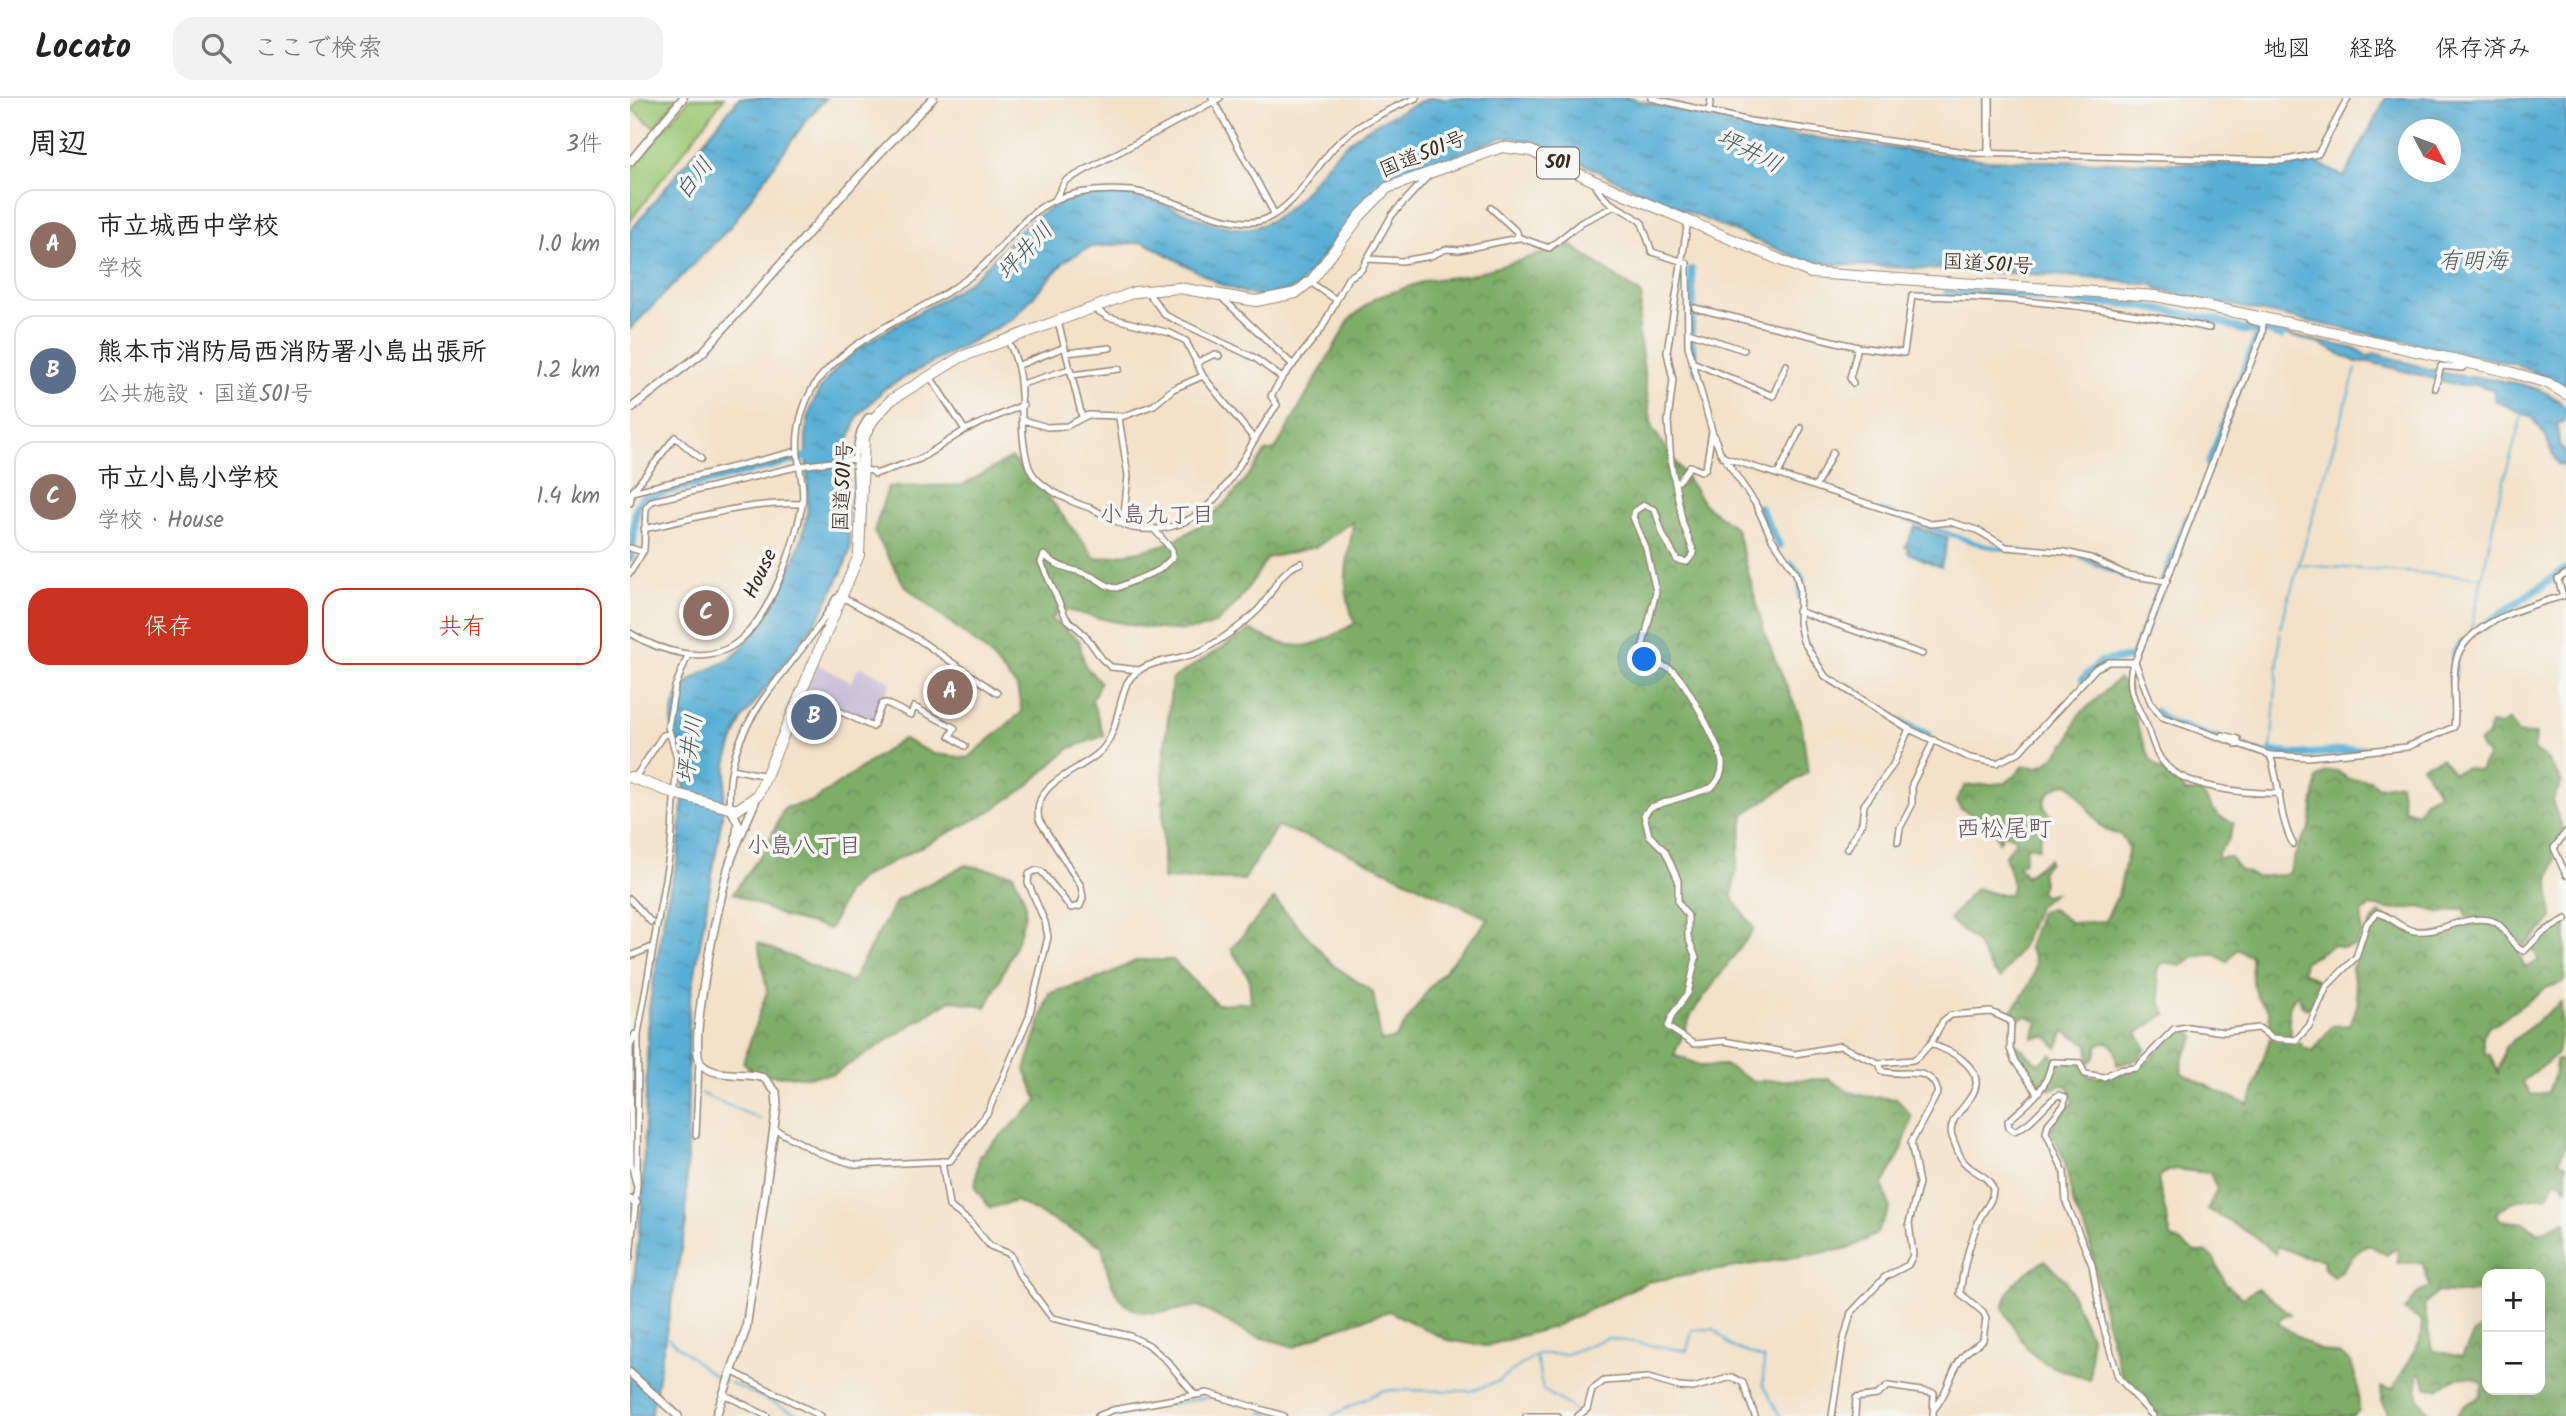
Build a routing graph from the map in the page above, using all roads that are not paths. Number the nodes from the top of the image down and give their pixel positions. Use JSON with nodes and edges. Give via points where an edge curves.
{"nodes":[{"id":1,"x":683,"y":98,"type":"edge"},
{"id":2,"x":933,"y":98,"type":"edge"},
{"id":3,"x":1416,"y":98,"type":"edge"},
{"id":4,"x":1651,"y":98,"type":"edge"},
{"id":5,"x":1711,"y":98,"type":"edge"},
{"id":6,"x":1989,"y":98,"type":"edge"},
{"id":7,"x":2348,"y":98,"type":"edge"},
{"id":8,"x":1215,"y":99,"type":"edge"},
{"id":9,"x":1709,"y":112,"type":"junction"},
{"id":10,"x":1989,"y":153,"type":"junction"},
{"id":11,"x":630,"y":162,"type":"edge"},
{"id":12,"x":1432,"y":171,"type":"junction"},
{"id":13,"x":1594,"y":181,"type":"junction"},
{"id":14,"x":1055,"y":200,"type":"junction"},
{"id":15,"x":1613,"y":207,"type":"junction"},
{"id":16,"x":1491,"y":208,"type":"dead end"},
{"id":17,"x":1274,"y":214,"type":"junction"},
{"id":18,"x":1688,"y":221,"type":"junction"},
{"id":19,"x":1518,"y":237,"type":"junction"},
{"id":20,"x":1368,"y":259,"type":"junction"},
{"id":21,"x":1680,"y":260,"type":"junction"},
{"id":22,"x":1310,"y":282,"type":"junction"},
{"id":23,"x":1146,"y":290,"type":"junction"},
{"id":24,"x":1217,"y":293,"type":"junction"},
{"id":25,"x":1335,"y":299,"type":"junction"},
{"id":26,"x":1092,"y":307,"type":"junction"},
{"id":27,"x":1695,"y":308,"type":"dead end"},
{"id":28,"x":2240,"y":313,"type":"junction"},
{"id":29,"x":1058,"y":321,"type":"junction"},
{"id":30,"x":2209,"y":328,"type":"dead end"},
{"id":31,"x":1690,"y":332,"type":"junction"},
{"id":32,"x":1008,"y":341,"type":"junction"},
{"id":33,"x":1858,"y":347,"type":"junction"},
{"id":34,"x":1110,"y":348,"type":"dead end"},
{"id":35,"x":1065,"y":350,"type":"junction"},
{"id":36,"x":1744,"y":350,"type":"dead end"},
{"id":37,"x":1219,"y":356,"type":"dead end"},
{"id":38,"x":1694,"y":362,"type":"junction"},
{"id":39,"x":1196,"y":363,"type":"junction"},
{"id":40,"x":2469,"y":363,"type":"junction"},
{"id":41,"x":1019,"y":365,"type":"junction"},
{"id":42,"x":1293,"y":365,"type":"junction"},
{"id":43,"x":1786,"y":365,"type":"dead end"},
{"id":44,"x":1119,"y":369,"type":"dead end"},
{"id":45,"x":1071,"y":372,"type":"junction"},
{"id":46,"x":929,"y":375,"type":"junction"},
{"id":47,"x":1203,"y":376,"type":"junction"},
{"id":48,"x":1282,"y":378,"type":"junction"},
{"id":49,"x":1853,"y":383,"type":"dead end"},
{"id":50,"x":1021,"y":384,"type":"junction"},
{"id":51,"x":2436,"y":385,"type":"dead end"},
{"id":52,"x":2566,"y":394,"type":"edge"},
{"id":53,"x":1023,"y":405,"type":"junction"},
{"id":54,"x":630,"y":409,"type":"edge"},
{"id":55,"x":876,"y":416,"type":"junction"},
{"id":56,"x":1120,"y":416,"type":"junction"},
{"id":57,"x":1082,"y":417,"type":"junction"},
{"id":58,"x":1023,"y":420,"type":"junction"},
{"id":59,"x":1801,"y":428,"type":"dead end"},
{"id":60,"x":965,"y":430,"type":"junction"},
{"id":61,"x":1712,"y":431,"type":"junction"},
{"id":62,"x":1255,"y":440,"type":"junction"},
{"id":63,"x":798,"y":452,"type":"junction"},
{"id":64,"x":1833,"y":452,"type":"dead end"},
{"id":65,"x":1723,"y":457,"type":"junction"},
{"id":66,"x":701,"y":459,"type":"dead end"},
{"id":67,"x":777,"y":459,"type":"junction"},
{"id":68,"x":854,"y":459,"type":"junction"},
{"id":69,"x":800,"y":465,"type":"junction"},
{"id":70,"x":862,"y":470,"type":"junction"},
{"id":71,"x":779,"y":471,"type":"junction"},
{"id":72,"x":1778,"y":474,"type":"junction"},
{"id":73,"x":1679,"y":481,"type":"dead end"},
{"id":74,"x":1816,"y":486,"type":"junction"},
{"id":75,"x":631,"y":491,"type":"edge"},
{"id":76,"x":630,"y":503,"type":"edge"},
{"id":77,"x":802,"y":504,"type":"junction"},
{"id":78,"x":860,"y":516,"type":"junction"},
{"id":79,"x":1123,"y":523,"type":"junction"},
{"id":80,"x":1153,"y":528,"type":"junction"},
{"id":81,"x":644,"y":529,"type":"junction"},
{"id":82,"x":630,"y":548,"type":"edge"},
{"id":83,"x":643,"y":552,"type":"junction"},
{"id":84,"x":1301,"y":563,"type":"dead end"},
{"id":85,"x":630,"y":573,"type":"edge"},
{"id":86,"x":2566,"y":574,"type":"edge"},
{"id":87,"x":2165,"y":581,"type":"junction"},
{"id":88,"x":2565,"y":594,"type":"edge"},
{"id":89,"x":842,"y":597,"type":"junction"},
{"id":90,"x":1800,"y":612,"type":"junction"},
{"id":91,"x":630,"y":633,"type":"edge"},
{"id":92,"x":1922,"y":654,"type":"dead end"},
{"id":93,"x":688,"y":655,"type":"junction"},
{"id":94,"x":2134,"y":662,"type":"junction"},
{"id":95,"x":1139,"y":670,"type":"junction"},
{"id":96,"x":801,"y":693,"type":"junction"},
{"id":97,"x":997,"y":693,"type":"dead end"},
{"id":98,"x":1909,"y":729,"type":"junction"},
{"id":99,"x":669,"y":734,"type":"junction"},
{"id":100,"x":2222,"y":735,"type":"dead end"},
{"id":101,"x":1934,"y":740,"type":"junction"},
{"id":102,"x":2237,"y":745,"type":"junction"},
{"id":103,"x":965,"y":746,"type":"dead end"},
{"id":104,"x":2270,"y":755,"type":"junction"},
{"id":105,"x":732,"y":769,"type":"junction"},
{"id":106,"x":767,"y":776,"type":"junction"},
{"id":107,"x":632,"y":778,"type":"edge"},
{"id":108,"x":674,"y":793,"type":"junction"},
{"id":109,"x":2280,"y":793,"type":"junction"},
{"id":110,"x":758,"y":795,"type":"junction"},
{"id":111,"x":729,"y":808,"type":"junction"},
{"id":112,"x":2566,"y":832,"type":"edge"},
{"id":113,"x":1898,"y":842,"type":"dead end"},
{"id":114,"x":737,"y":845,"type":"junction"},
{"id":115,"x":2293,"y":845,"type":"dead end"},
{"id":116,"x":1847,"y":849,"type":"dead end"},
{"id":117,"x":2566,"y":875,"type":"edge"},
{"id":118,"x":630,"y":900,"type":"edge"},
{"id":119,"x":2566,"y":919,"type":"edge"},
{"id":120,"x":652,"y":922,"type":"dead end"},
{"id":121,"x":650,"y":948,"type":"junction"},
{"id":122,"x":630,"y":956,"type":"edge"},
{"id":123,"x":1931,"y":1043,"type":"junction"},
{"id":124,"x":699,"y":1061,"type":"junction"},
{"id":125,"x":1879,"y":1063,"type":"junction"},
{"id":126,"x":2037,"y":1093,"type":"junction"},
{"id":127,"x":774,"y":1129,"type":"junction"},
{"id":128,"x":696,"y":1135,"type":"dead end"},
{"id":129,"x":942,"y":1161,"type":"junction"},
{"id":130,"x":633,"y":1201,"type":"edge"},
{"id":131,"x":630,"y":1258,"type":"edge"},
{"id":132,"x":630,"y":1373,"type":"edge"},
{"id":133,"x":733,"y":1374,"type":"junction"},
{"id":134,"x":726,"y":1391,"type":"junction"},
{"id":135,"x":1195,"y":1395,"type":"junction"},
{"id":136,"x":1934,"y":1409,"type":"junction"},
{"id":137,"x":678,"y":1416,"type":"edge"},
{"id":138,"x":716,"y":1416,"type":"edge"},
{"id":139,"x":767,"y":1416,"type":"edge"},
{"id":140,"x":821,"y":1416,"type":"edge"},
{"id":141,"x":1098,"y":1416,"type":"edge"},
{"id":142,"x":1284,"y":1416,"type":"edge"},
{"id":143,"x":1526,"y":1416,"type":"edge"},
{"id":144,"x":1558,"y":1416,"type":"edge"},
{"id":145,"x":1578,"y":1416,"type":"edge"},
{"id":146,"x":1755,"y":1416,"type":"edge"},
{"id":147,"x":1832,"y":1416,"type":"edge"},
{"id":148,"x":1855,"y":1416,"type":"edge"},
{"id":149,"x":1933,"y":1416,"type":"edge"},
{"id":150,"x":2153,"y":1416,"type":"edge"}],
"edges":[{"from":1,"to":11,"type":"street"},
{"from":2,"to":54,"type":"street","via":[[715,340]]},
{"from":3,"to":17,"type":"street","via":[[1342,139],[1300,191]]},
{"from":4,"to":9,"type":"street"},
{"from":5,"to":9,"type":"street"},
{"from":6,"to":10,"type":"street"},
{"from":7,"to":10,"type":"street","via":[[2318,154],[2296,160]]},
{"from":8,"to":14,"type":"street","via":[[1065,181]]},
{"from":8,"to":17,"type":"street"},
{"from":9,"to":10,"type":"street","via":[[1792,128]]},
{"from":12,"to":13,"type":"highway","name":"国道501号","number":"501","via":[[1485,151],[1516,146]]},
{"from":12,"to":20,"type":"street","via":[[1392,215]]},
{"from":12,"to":22,"type":"highway","name":"国道501号","number":"501","via":[[1377,195]]},
{"from":13,"to":15,"type":"street"},
{"from":13,"to":18,"type":"highway","name":"国道501号","number":"501"},
{"from":14,"to":17,"type":"street","via":[[1090,191],[1130,191],[1244,223]]},
{"from":14,"to":63,"type":"street","name":"House","via":[[1027,219],[976,272],[865,338],[822,375],[803,410]]},
{"from":15,"to":19,"type":"street","via":[[1582,222],[1549,248]]},
{"from":15,"to":21,"type":"street","via":[[1639,220],[1652,252]]},
{"from":16,"to":19,"type":"street"},
{"from":18,"to":21,"type":"street"},
{"from":18,"to":28,"type":"highway","name":"国道501号","number":"501","via":[[1811,273],[2155,296]]},
{"from":19,"to":20,"type":"street","via":[[1402,261]]},
{"from":20,"to":25,"type":"street"},
{"from":21,"to":31,"type":"street","via":[[1689,268]]},
{"from":21,"to":125,"type":"street","via":[[1667,342],[1672,380],[1668,421],[1683,524],[1694,553],[1687,562],[1677,561],[1655,510],[1644,505],[1634,511],[1656,592],[1641,653],[1651,663],[1674,672],[1697,706],[1722,762],[1718,781],[1711,788],[1651,807],[1644,815],[1649,835],[1665,850],[1678,880],[1678,902],[1688,916],[1688,937],[1696,958],[1688,993],[1668,1027],[1694,1044],[1724,1041],[1795,1054],[1840,1046]]},
{"from":22,"to":24,"type":"highway","name":"国道501号","number":"501","via":[[1296,293],[1268,301]]},
{"from":22,"to":25,"type":"street"},
{"from":23,"to":24,"type":"highway","name":"国道501号","number":"501"},
{"from":23,"to":26,"type":"highway","name":"国道501号","number":"501"},
{"from":23,"to":48,"type":"street","via":[[1165,315],[1255,359]]},
{"from":24,"to":42,"type":"street"},
{"from":25,"to":42,"type":"street","via":[[1321,330]]},
{"from":26,"to":29,"type":"highway","name":"国道501号","number":"501"},
{"from":26,"to":39,"type":"street","via":[[1108,317],[1181,338]]},
{"from":27,"to":33,"type":"street"},
{"from":28,"to":40,"type":"highway","name":"国道501号","number":"501"},
{"from":28,"to":87,"type":"street","via":[[2241,318],[2260,323],[2263,331]]},
{"from":29,"to":32,"type":"highway","name":"国道501号","number":"501"},
{"from":29,"to":35,"type":"street"},
{"from":30,"to":33,"type":"street","via":[[2107,309],[1912,296],[1905,353]]},
{"from":31,"to":36,"type":"street"},
{"from":31,"to":38,"type":"street"},
{"from":32,"to":41,"type":"street"},
{"from":32,"to":46,"type":"highway","name":"国道501号","number":"501","via":[[961,357]]},
{"from":33,"to":49,"type":"street","via":[[1850,379]]},
{"from":34,"to":35,"type":"street"},
{"from":35,"to":41,"type":"street"},
{"from":35,"to":45,"type":"street"},
{"from":37,"to":39,"type":"street"},
{"from":38,"to":43,"type":"street","via":[[1773,396]]},
{"from":38,"to":61,"type":"street"},
{"from":39,"to":47,"type":"street"},
{"from":40,"to":51,"type":"street","via":[[2462,368],[2444,365]]},
{"from":40,"to":52,"type":"highway","name":"国道501号","number":"501","via":[[2537,380]]},
{"from":41,"to":50,"type":"street"},
{"from":42,"to":48,"type":"street"},
{"from":44,"to":45,"type":"street"},
{"from":45,"to":50,"type":"street"},
{"from":45,"to":57,"type":"street"},
{"from":46,"to":55,"type":"highway","name":"国道501号","number":"501"},
{"from":46,"to":60,"type":"street"},
{"from":47,"to":56,"type":"street","via":[[1173,389],[1154,405]]},
{"from":47,"to":62,"type":"street"},
{"from":48,"to":62,"type":"street","via":[[1271,397],[1277,405],[1262,422]]},
{"from":50,"to":53,"type":"street"},
{"from":53,"to":58,"type":"street"},
{"from":53,"to":60,"type":"street"},
{"from":55,"to":68,"type":"street","via":[[869,416],[863,424]]},
{"from":55,"to":70,"type":"highway","name":"国道501号","number":"501","via":[[864,438]]},
{"from":56,"to":57,"type":"street"},
{"from":56,"to":79,"type":"street","via":[[1128,476]]},
{"from":57,"to":58,"type":"street","via":[[1066,426],[1047,427]]},
{"from":58,"to":79,"type":"street","via":[[1027,455],[1041,483]]},
{"from":59,"to":72,"type":"street"},
{"from":60,"to":70,"type":"street","via":[[920,459],[875,474]]},
{"from":61,"to":65,"type":"street"},
{"from":61,"to":73,"type":"street","via":[[1706,468],[1701,471],[1690,466]]},
{"from":62,"to":80,"type":"street","via":[[1207,508],[1187,522]]},
{"from":63,"to":67,"type":"street"},
{"from":63,"to":69,"type":"street","name":"House"},
{"from":64,"to":74,"type":"street"},
{"from":65,"to":72,"type":"street"},
{"from":65,"to":90,"type":"street","via":[[1796,573]]},
{"from":66,"to":75,"type":"street","via":[[675,437]]},
{"from":67,"to":71,"type":"street"},
{"from":67,"to":75,"type":"street"},
{"from":68,"to":69,"type":"street"},
{"from":68,"to":78,"type":"street"},
{"from":69,"to":71,"type":"street"},
{"from":69,"to":77,"type":"street","name":"House"},
{"from":70,"to":78,"type":"highway","name":"国道501号","number":"501"},
{"from":71,"to":81,"type":"street","via":[[652,501],[646,508]]},
{"from":72,"to":74,"type":"street"},
{"from":74,"to":87,"type":"street","via":[[1931,524],[1950,522],[1966,527],[2007,547],[2064,552],[2118,572]]},
{"from":75,"to":76,"type":"street"},
{"from":77,"to":81,"type":"street","via":[[707,513]]},
{"from":77,"to":93,"type":"street","name":"House","via":[[783,570],[750,629],[729,646]]},
{"from":78,"to":89,"type":"highway","name":"国道501号","number":"501","via":[[859,555]]},
{"from":78,"to":105,"type":"street","via":[[854,559],[836,599],[803,649],[758,703]]},
{"from":79,"to":80,"type":"street"},
{"from":80,"to":95,"type":"street","via":[[1172,550],[1172,558],[1158,570],[1118,588],[1056,566],[1044,555],[1041,562],[1066,618],[1102,659],[1111,667]]},
{"from":81,"to":83,"type":"street"},
{"from":82,"to":83,"type":"street"},
{"from":83,"to":85,"type":"street"},
{"from":84,"to":95,"type":"street","via":[[1285,569],[1258,609],[1208,648]]},
{"from":86,"to":88,"type":"street","via":[[2558,579]]},
{"from":87,"to":94,"type":"street"},
{"from":88,"to":104,"type":"street","via":[[2508,611],[2461,649],[2455,663],[2456,717],[2451,729],[2411,747],[2308,757]]},
{"from":89,"to":96,"type":"highway","name":"国道501号","number":"501"},
{"from":89,"to":97,"type":"street","via":[[918,639]]},
{"from":90,"to":92,"type":"street"},
{"from":90,"to":98,"type":"street","via":[[1804,640],[1825,676]]},
{"from":91,"to":93,"type":"street","via":[[649,645]]},
{"from":93,"to":99,"type":"street","via":[[675,687]]},
{"from":94,"to":101,"type":"street","via":[[2109,662],[2096,668],[2052,719],[2004,762],[1981,762]]},
{"from":94,"to":102,"type":"street","via":[[2162,717]]},
{"from":94,"to":109,"type":"street","via":[[2130,693],[2168,767],[2229,792]]},
{"from":95,"to":129,"type":"street","via":[[1127,683],[1104,747],[1060,778],[1041,798],[1039,820],[1081,886],[1082,902],[1071,908],[1042,872],[1029,874],[1028,883],[1048,937],[1029,1017],[988,1112],[957,1155]]},
{"from":96,"to":103,"type":"street","via":[[873,727],[886,703],[911,715],[914,707],[955,728],[950,736]]},
{"from":96,"to":106,"type":"highway","name":"国道501号","number":"501"},
{"from":98,"to":101,"type":"street"},
{"from":98,"to":116,"type":"street","via":[[1893,765],[1864,805],[1862,823]]},
{"from":99,"to":107,"type":"street","via":[[663,735]]},
{"from":99,"to":108,"type":"street","via":[[677,753]]},
{"from":100,"to":102,"type":"street","via":[[2238,738]]},
{"from":101,"to":113,"type":"street","via":[[1912,784],[1912,805]]},
{"from":102,"to":104,"type":"street"},
{"from":104,"to":109,"type":"street"},
{"from":105,"to":106,"type":"street"},
{"from":105,"to":111,"type":"street"},
{"from":106,"to":110,"type":"highway","name":"国道501号","number":"501"},
{"from":107,"to":108,"type":"highway"},
{"from":108,"to":111,"type":"highway"},
{"from":108,"to":121,"type":"street","via":[[667,867]]},
{"from":109,"to":115,"type":"street","via":[[2281,819]]},
{"from":110,"to":111,"type":"highway","via":[[740,809]]},
{"from":110,"to":114,"type":"street"},
{"from":111,"to":114,"type":"street","via":[[738,823]]},
{"from":112,"to":117,"type":"street","via":[[2554,849]]},
{"from":114,"to":124,"type":"street","via":[[705,976]]},
{"from":118,"to":120,"type":"street"},
{"from":119,"to":126,"type":"street","via":[[2524,951],[2492,921],[2469,919],[2430,931],[2412,931],[2386,914],[2376,913],[2367,923],[2356,957],[2327,986],[2309,1026],[2296,1040],[2279,1040],[2256,1028],[2237,1032],[2174,1029],[2147,1054],[2143,1064],[2104,1077],[2085,1074],[2080,1063],[2052,1062],[2051,1076]]},
{"from":121,"to":122,"type":"street"},
{"from":121,"to":130,"type":"street","via":[[638,1028],[637,1186]]},
{"from":123,"to":125,"type":"street","via":[[1913,1060]]},
{"from":123,"to":126,"type":"street","via":[[1951,1016],[1971,1012],[2005,1015],[2011,1021],[2014,1060]]},
{"from":123,"to":136,"type":"street","via":[[1958,1056],[1972,1072],[1972,1099],[1952,1123],[1951,1131],[1962,1160],[1993,1189],[1991,1202],[1980,1216],[1960,1293],[1983,1312],[1985,1333],[1959,1361]]},
{"from":124,"to":127,"type":"street","via":[[715,1072],[758,1076],[770,1083],[776,1092]]},
{"from":124,"to":128,"type":"street"},
{"from":125,"to":147,"type":"street","via":[[1882,1071],[1891,1074],[1924,1074],[1938,1092],[1913,1134],[1919,1184],[1909,1223],[1913,1255],[1908,1265],[1885,1277],[1851,1313]]},
{"from":126,"to":150,"type":"street","via":[[2008,1121],[2009,1127],[2014,1131],[2028,1125],[2051,1099],[2065,1097],[2046,1132],[2063,1172],[2068,1209],[2088,1254],[2118,1377]]},
{"from":127,"to":129,"type":"street","via":[[856,1166]]},
{"from":127,"to":133,"type":"street","via":[[746,1329]]},
{"from":129,"to":135,"type":"street","via":[[949,1206],[990,1246],[1010,1254],[1052,1318],[1130,1336],[1149,1345]]},
{"from":130,"to":131,"type":"street"},
{"from":132,"to":137,"type":"street"},
{"from":133,"to":134,"type":"street"},
{"from":133,"to":140,"type":"street"},
{"from":134,"to":138,"type":"street"},
{"from":134,"to":139,"type":"street"},
{"from":135,"to":141,"type":"street"},
{"from":135,"to":142,"type":"street","via":[[1214,1393]]},
{"from":136,"to":148,"type":"street","via":[[1934,1393],[1888,1385],[1878,1395],[1856,1398]]},
{"from":136,"to":149,"type":"street"},
{"from":143,"to":144,"type":"street"},
{"from":145,"to":146,"type":"street","via":[[1587,1409],[1591,1390],[1604,1381],[1648,1378],[1693,1388],[1732,1377],[1743,1383]]}]}
